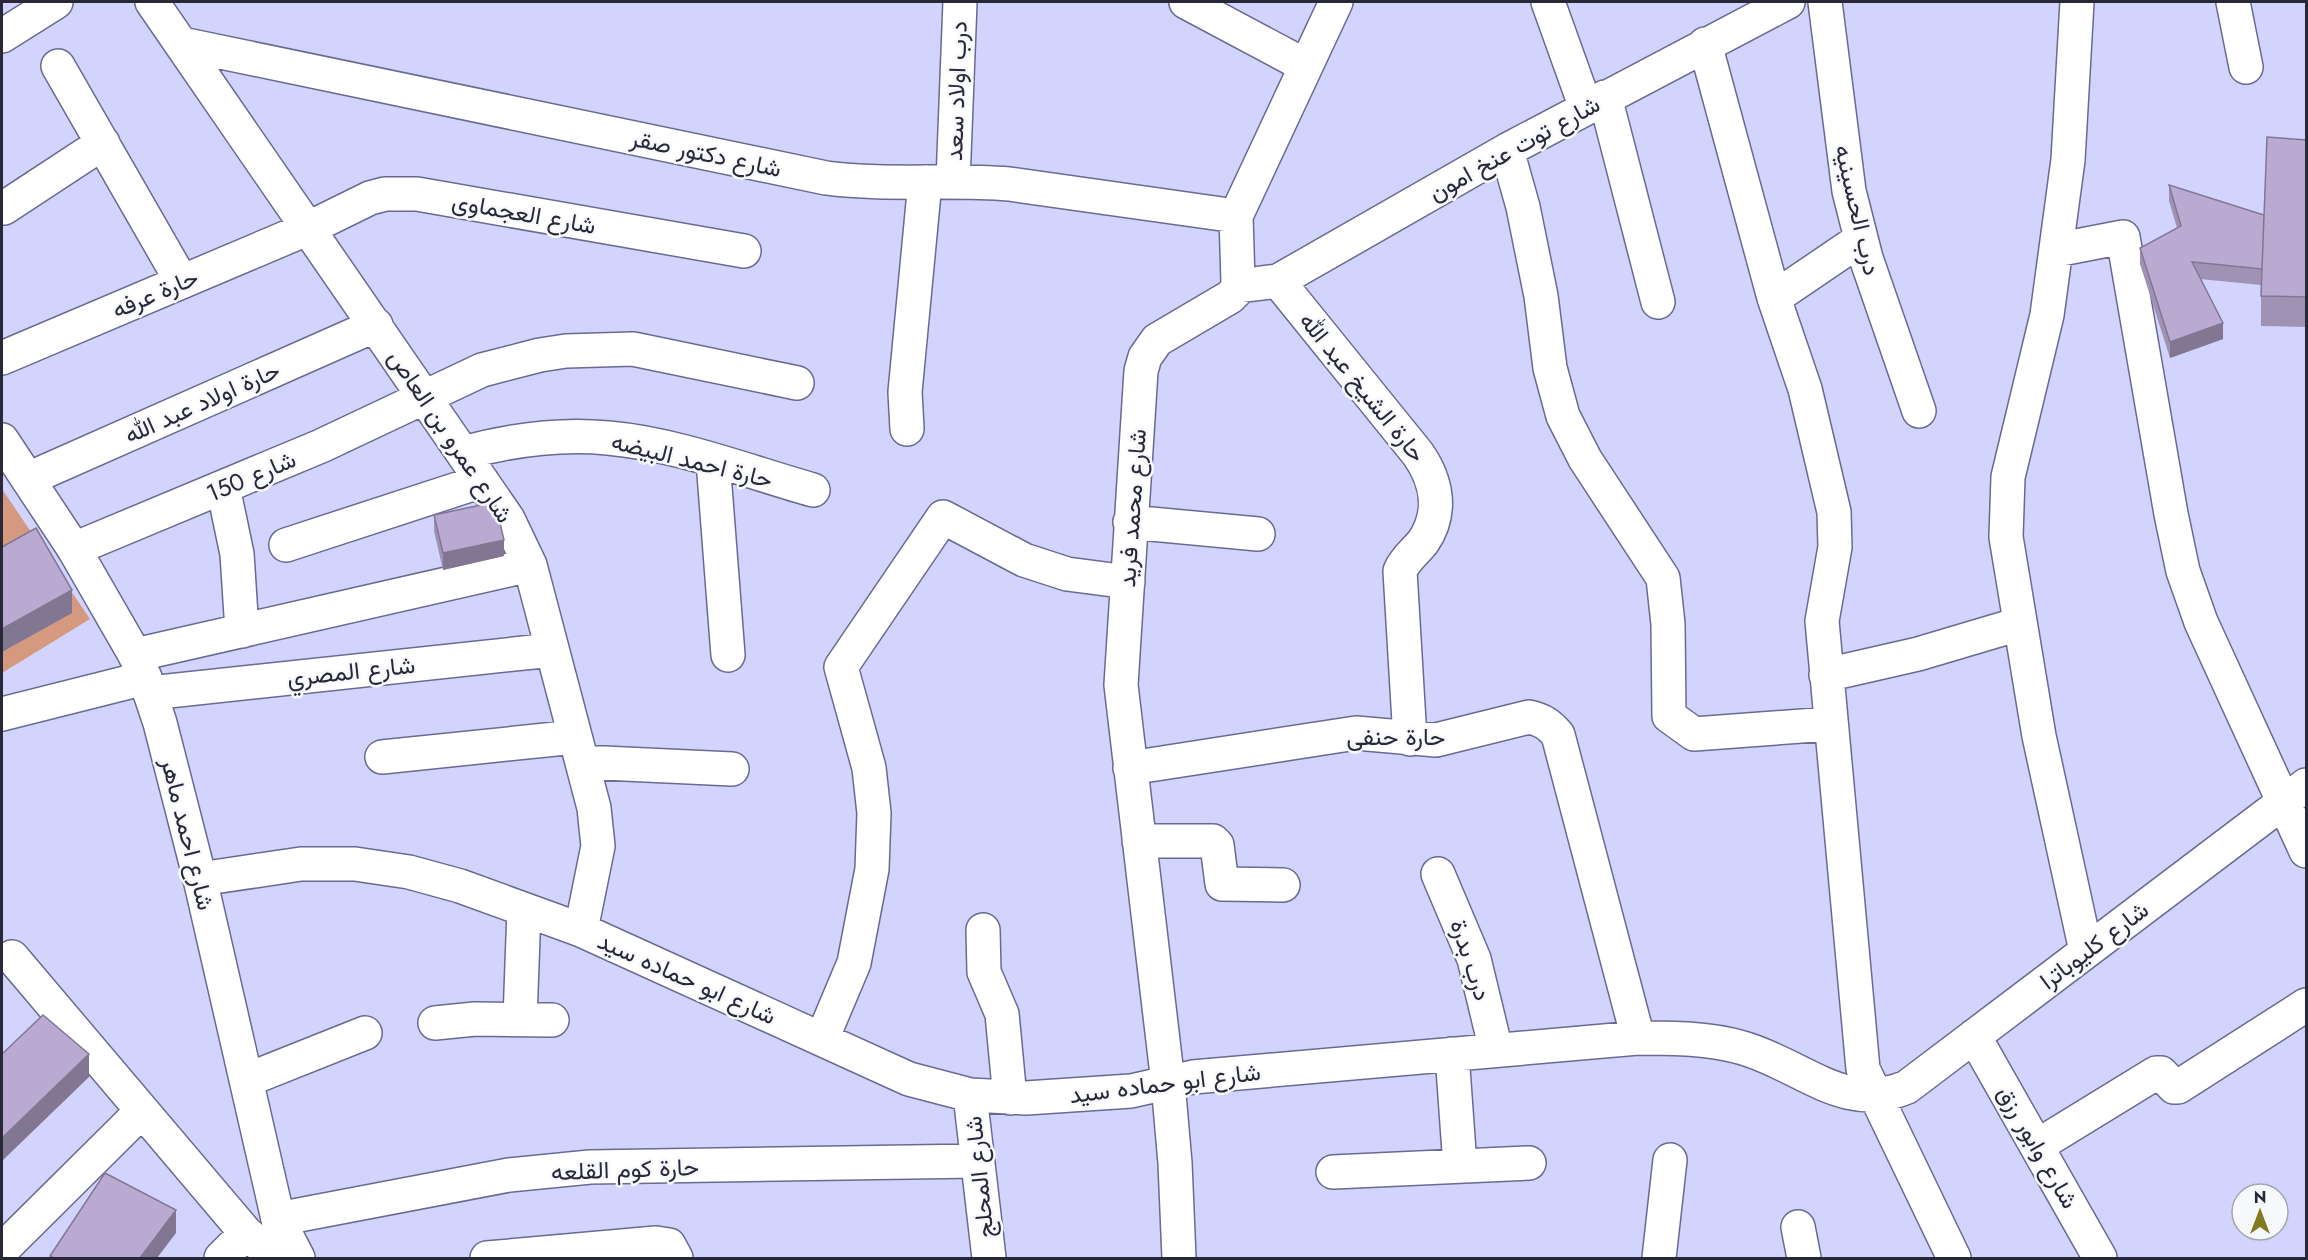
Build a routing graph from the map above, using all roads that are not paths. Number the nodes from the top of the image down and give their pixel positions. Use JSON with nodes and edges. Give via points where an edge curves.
{"nodes":[{"id":1,"x":56,"y":2,"type":"edge"},
{"id":2,"x":960,"y":2,"type":"edge"},
{"id":3,"x":1186,"y":2,"type":"edge"},
{"id":4,"x":1336,"y":2,"type":"edge"},
{"id":5,"x":1548,"y":2,"type":"edge"},
{"id":6,"x":1788,"y":2,"type":"edge"},
{"id":7,"x":1825,"y":2,"type":"edge"},
{"id":8,"x":2076,"y":2,"type":"edge"},
{"id":9,"x":2233,"y":2,"type":"edge"},
{"id":10,"x":156,"y":3,"type":"edge"},
{"id":11,"x":2,"y":36,"type":"edge"},
{"id":12,"x":182,"y":44,"type":"junction"},
{"id":13,"x":1705,"y":44,"type":"junction"},
{"id":14,"x":58,"y":66,"type":"dead end"},
{"id":15,"x":1306,"y":66,"type":"junction"},
{"id":16,"x":2246,"y":68,"type":"dead end"},
{"id":17,"x":1596,"y":103,"type":"junction"},
{"id":18,"x":103,"y":143,"type":"junction"},
{"id":19,"x":1507,"y":150,"type":"junction"},
{"id":20,"x":939,"y":182,"type":"junction"},
{"id":21,"x":4,"y":208,"type":"dead end"},
{"id":22,"x":1236,"y":216,"type":"junction"},
{"id":23,"x":309,"y":228,"type":"junction"},
{"id":24,"x":1861,"y":239,"type":"junction"},
{"id":25,"x":2056,"y":250,"type":"junction"},
{"id":26,"x":744,"y":251,"type":"dead end"},
{"id":27,"x":1278,"y":281,"type":"junction"},
{"id":28,"x":182,"y":282,"type":"junction"},
{"id":29,"x":1238,"y":286,"type":"junction"},
{"id":30,"x":1774,"y":298,"type":"junction"},
{"id":31,"x":1658,"y":302,"type":"dead end"},
{"id":32,"x":376,"y":325,"type":"junction"},
{"id":33,"x":2,"y":358,"type":"edge"},
{"id":34,"x":797,"y":383,"type":"dead end"},
{"id":35,"x":425,"y":396,"type":"junction"},
{"id":36,"x":1918,"y":411,"type":"dead end"},
{"id":37,"x":907,"y":429,"type":"dead end"},
{"id":38,"x":2,"y":440,"type":"edge"},
{"id":39,"x":463,"y":453,"type":"junction"},
{"id":40,"x":713,"y":461,"type":"junction"},
{"id":41,"x":28,"y":479,"type":"junction"},
{"id":42,"x":482,"y":481,"type":"junction"},
{"id":43,"x":223,"y":488,"type":"junction"},
{"id":44,"x":813,"y":490,"type":"dead end"},
{"id":45,"x":1130,"y":522,"type":"junction"},
{"id":46,"x":1258,"y":534,"type":"dead end"},
{"id":47,"x":286,"y":544,"type":"dead end"},
{"id":48,"x":74,"y":549,"type":"junction"},
{"id":49,"x":530,"y":565,"type":"junction"},
{"id":50,"x":1128,"y":582,"type":"junction"},
{"id":51,"x":2019,"y":624,"type":"junction"},
{"id":52,"x":242,"y":631,"type":"junction"},
{"id":53,"x":552,"y":650,"type":"junction"},
{"id":54,"x":728,"y":655,"type":"dead end"},
{"id":55,"x":143,"y":675,"type":"junction"},
{"id":56,"x":1826,"y":675,"type":"junction"},
{"id":57,"x":2,"y":714,"type":"edge"},
{"id":58,"x":1829,"y":724,"type":"junction"},
{"id":59,"x":1410,"y":739,"type":"junction"},
{"id":60,"x":578,"y":749,"type":"junction"},
{"id":61,"x":382,"y":757,"type":"dead end"},
{"id":62,"x":1130,"y":768,"type":"junction"},
{"id":63,"x":732,"y":769,"type":"dead end"},
{"id":64,"x":2295,"y":792,"type":"edge"},
{"id":65,"x":1139,"y":841,"type":"junction"},
{"id":66,"x":2307,"y":851,"type":"edge"},
{"id":67,"x":1438,"y":874,"type":"dead end"},
{"id":68,"x":200,"y":879,"type":"junction"},
{"id":69,"x":1283,"y":885,"type":"dead end"},
{"id":70,"x":524,"y":910,"type":"junction"},
{"id":71,"x":581,"y":930,"type":"junction"},
{"id":72,"x":983,"y":930,"type":"dead end"},
{"id":73,"x":2086,"y":951,"type":"junction"},
{"id":74,"x":12,"y":957,"type":"dead end"},
{"id":75,"x":2307,"y":1005,"type":"edge"},
{"id":76,"x":56,"y":1008,"type":"junction"},
{"id":77,"x":435,"y":1023,"type":"dead end"},
{"id":78,"x":33,"y":1031,"type":"edge"},
{"id":79,"x":365,"y":1034,"type":"dead end"},
{"id":80,"x":1974,"y":1036,"type":"junction"},
{"id":81,"x":1638,"y":1038,"type":"junction"},
{"id":82,"x":822,"y":1039,"type":"junction"},
{"id":83,"x":1496,"y":1050,"type":"junction"},
{"id":84,"x":1452,"y":1054,"type":"junction"},
{"id":85,"x":247,"y":1080,"type":"junction"},
{"id":86,"x":1168,"y":1083,"type":"junction"},
{"id":87,"x":970,"y":1095,"type":"junction"},
{"id":88,"x":1876,"y":1096,"type":"junction"},
{"id":89,"x":1010,"y":1098,"type":"junction"},
{"id":90,"x":142,"y":1111,"type":"junction"},
{"id":91,"x":2037,"y":1146,"type":"junction"},
{"id":92,"x":1670,"y":1160,"type":"dead end"},
{"id":93,"x":976,"y":1161,"type":"junction"},
{"id":94,"x":1529,"y":1162,"type":"dead end"},
{"id":95,"x":1460,"y":1166,"type":"junction"},
{"id":96,"x":1332,"y":1172,"type":"dead end"},
{"id":97,"x":278,"y":1219,"type":"junction"},
{"id":98,"x":246,"y":1233,"type":"junction"},
{"id":99,"x":2,"y":1250,"type":"edge"},
{"id":100,"x":221,"y":1258,"type":"edge"},
{"id":101,"x":276,"y":1258,"type":"edge"},
{"id":102,"x":298,"y":1258,"type":"edge"},
{"id":103,"x":487,"y":1258,"type":"edge"},
{"id":104,"x":676,"y":1258,"type":"edge"},
{"id":105,"x":988,"y":1258,"type":"edge"},
{"id":106,"x":1179,"y":1258,"type":"edge"},
{"id":107,"x":1659,"y":1258,"type":"edge"},
{"id":108,"x":1954,"y":1258,"type":"edge"},
{"id":109,"x":2100,"y":1258,"type":"edge"}],
"edges":[{"from":1,"to":11,"type":"street"},
{"from":2,"to":20,"type":"street","name":"درب اولاد سعد"},
{"from":3,"to":15,"type":"street"},
{"from":4,"to":15,"type":"street"},
{"from":5,"to":17,"type":"street"},
{"from":6,"to":13,"type":"street","name":"شارع توت عنخ امون"},
{"from":7,"to":24,"type":"street","name":"درب الحسينيه","via":[[1849,191]]},
{"from":8,"to":25,"type":"street","via":[[2068,160]]},
{"from":9,"to":16,"type":"street"},
{"from":10,"to":12,"type":"street","name":"شارع عمرو بن العاص"},
{"from":12,"to":20,"type":"street","name":"شارع دكتور صقر","via":[[826,178],[864,183]]},
{"from":12,"to":23,"type":"street","name":"شارع عمرو بن العاص"},
{"from":13,"to":17,"type":"street","name":"شارع توت عنخ امون"},
{"from":13,"to":30,"type":"street"},
{"from":14,"to":18,"type":"street"},
{"from":15,"to":22,"type":"street"},
{"from":17,"to":19,"type":"street","name":"شارع توت عنخ امون"},
{"from":17,"to":31,"type":"street"},
{"from":18,"to":21,"type":"street"},
{"from":18,"to":28,"type":"street"},
{"from":19,"to":27,"type":"street","name":"شارع توت عنخ امون"},
{"from":19,"to":58,"type":"street","via":[[1523,207],[1541,296],[1550,368],[1563,416],[1585,459],[1663,578],[1669,716],[1694,734]]},
{"from":20,"to":22,"type":"street","name":"شارع دكتور صقر","via":[[1009,184]]},
{"from":20,"to":37,"type":"street","name":"درب اولاد سعد","via":[[905,392]]},
{"from":22,"to":29,"type":"street"},
{"from":23,"to":26,"type":"street","name":"شارع العجماوى","via":[[370,198],[401,193]]},
{"from":23,"to":28,"type":"street","name":"حارة عرفه"},
{"from":23,"to":32,"type":"street","name":"شارع عمرو بن العاص"},
{"from":24,"to":30,"type":"street"},
{"from":24,"to":36,"type":"street","name":"درب الحسينيه"},
{"from":25,"to":51,"type":"street","via":[[2047,315],[2008,477],[2006,537]]},
{"from":25,"to":64,"type":"street","via":[[2123,237],[2183,571],[2200,622]]},
{"from":27,"to":29,"type":"street","name":"شارع توت عنخ امون"},
{"from":27,"to":59,"type":"street","name":"حارة الشيخ عبد الله","via":[[1418,454],[1434,482],[1436,506],[1431,528],[1400,571]]},
{"from":28,"to":33,"type":"street","name":"حارة عرفه"},
{"from":29,"to":45,"type":"street","name":"شارع محمد فريد","via":[[1230,297],[1157,340],[1145,357]]},
{"from":30,"to":56,"type":"street","via":[[1805,389],[1834,512],[1835,547],[1822,621]]},
{"from":32,"to":35,"type":"street","name":"شارع عمرو بن العاص"},
{"from":32,"to":41,"type":"street","name":"حارة اولاد عبد الله"},
{"from":34,"to":35,"type":"street","name":"شارع 150","via":[[660,353],[600,348],[566,351],[482,370]]},
{"from":35,"to":39,"type":"street","name":"شارع عمرو بن العاص"},
{"from":35,"to":43,"type":"street","name":"شارع 150"},
{"from":38,"to":41,"type":"street","name":"شارع احمد ماهر"},
{"from":39,"to":40,"type":"street","name":"حارة احمد البيضه","via":[[499,443],[572,436],[646,444]]},
{"from":39,"to":42,"type":"street","name":"شارع عمرو بن العاص"},
{"from":40,"to":44,"type":"street","name":"حارة احمد البيضه"},
{"from":40,"to":54,"type":"street"},
{"from":41,"to":48,"type":"street","name":"شارع احمد ماهر"},
{"from":42,"to":47,"type":"street"},
{"from":42,"to":49,"type":"street","name":"شارع عمرو بن العاص","via":[[508,519]]},
{"from":43,"to":48,"type":"street","name":"شارع 150"},
{"from":43,"to":52,"type":"street","via":[[237,554]]},
{"from":45,"to":46,"type":"street"},
{"from":45,"to":50,"type":"street","name":"شارع محمد فريد"},
{"from":48,"to":55,"type":"street","name":"شارع احمد ماهر"},
{"from":49,"to":52,"type":"street"},
{"from":49,"to":53,"type":"street","name":"شارع عمرو بن العاص"},
{"from":50,"to":62,"type":"street","name":"شارع محمد فريد","via":[[1121,685]]},
{"from":50,"to":82,"type":"street","via":[[1067,574],[1024,560],[943,517],[847,658],[841,667],[873,802],[872,869],[854,963]]},
{"from":51,"to":56,"type":"street","via":[[1918,654]]},
{"from":51,"to":73,"type":"street"},
{"from":52,"to":55,"type":"street"},
{"from":53,"to":55,"type":"street","name":"شارع المصري"},
{"from":53,"to":60,"type":"street","name":"شارع عمرو بن العاص"},
{"from":55,"to":57,"type":"street"},
{"from":55,"to":68,"type":"street","name":"شارع احمد ماهر"},
{"from":56,"to":58,"type":"street"},
{"from":58,"to":88,"type":"street","via":[[1863,1069]]},
{"from":59,"to":62,"type":"street","name":"حارة حنفى","via":[[1375,732],[1356,733]]},
{"from":59,"to":81,"type":"street","name":"حارة حنفى","via":[[1448,738],[1528,717],[1550,725],[1558,735]]},
{"from":60,"to":61,"type":"street"},
{"from":60,"to":63,"type":"street"},
{"from":60,"to":71,"type":"street","name":"شارع عمرو بن العاص","via":[[598,833]]},
{"from":62,"to":65,"type":"street","name":"شارع محمد فريد"},
{"from":64,"to":66,"type":"street"},
{"from":64,"to":73,"type":"street","name":"شارع كليوباترا"},
{"from":65,"to":69,"type":"street","via":[[1213,841],[1217,845],[1222,884]]},
{"from":65,"to":86,"type":"street","name":"شارع محمد فريد"},
{"from":67,"to":83,"type":"street","name":"درب بدرة","via":[[1474,959]]},
{"from":68,"to":70,"type":"street","name":"شارع ابو حماده سيد","via":[[301,864],[356,864],[409,872]]},
{"from":68,"to":85,"type":"street","name":"شارع احمد ماهر"},
{"from":70,"to":71,"type":"street","name":"شارع ابو حماده سيد"},
{"from":70,"to":77,"type":"street","via":[[536,1020]]},
{"from":71,"to":82,"type":"street","name":"شارع ابو حماده سيد"},
{"from":72,"to":89,"type":"street","via":[[984,972],[1002,1014]]},
{"from":73,"to":80,"type":"street","name":"شارع كليوباترا"},
{"from":74,"to":76,"type":"street"},
{"from":75,"to":91,"type":"street","via":[[2178,1087],[2162,1073],[2156,1073]]},
{"from":76,"to":78,"type":"street"},
{"from":76,"to":90,"type":"street"},
{"from":79,"to":85,"type":"street"},
{"from":80,"to":88,"type":"street","name":"شارع كليوباترا","via":[[1907,1087]]},
{"from":80,"to":91,"type":"street","name":"شارع وابور رزق"},
{"from":81,"to":83,"type":"street","name":"شارع ابو حماده سيد"},
{"from":81,"to":88,"type":"street","name":"شارع ابو حماده سيد","via":[[1694,1039],[1743,1048],[1846,1093]]},
{"from":82,"to":87,"type":"street","name":"شارع ابو حماده سيد","via":[[909,1079]]},
{"from":83,"to":84,"type":"street","name":"شارع ابو حماده سيد"},
{"from":84,"to":86,"type":"street","name":"شارع ابو حماده سيد","via":[[1193,1077]]},
{"from":84,"to":95,"type":"street"},
{"from":85,"to":97,"type":"street","name":"شارع احمد ماهر"},
{"from":86,"to":89,"type":"street","name":"شارع ابو حماده سيد","via":[[1144,1090]]},
{"from":86,"to":106,"type":"street","name":"شارع محمد فريد"},
{"from":87,"to":89,"type":"street","name":"شارع ابو حماده سيد"},
{"from":87,"to":93,"type":"street","name":"شارع المحلج"},
{"from":88,"to":108,"type":"street"},
{"from":90,"to":98,"type":"street"},
{"from":90,"to":99,"type":"street"},
{"from":91,"to":109,"type":"street","name":"شارع وابور رزق"},
{"from":92,"to":107,"type":"street"},
{"from":93,"to":97,"type":"street","name":"حارة كوم القلعه","via":[[590,1167],[498,1177]]},
{"from":93,"to":105,"type":"street","name":"شارع المحلج"},
{"from":94,"to":95,"type":"street"},
{"from":95,"to":96,"type":"street"},
{"from":97,"to":102,"type":"street","name":"شارع احمد ماهر"},
{"from":98,"to":100,"type":"street"},
{"from":98,"to":101,"type":"street"},
{"from":103,"to":104,"type":"street","via":[[656,1243],[669,1245]]}]}
